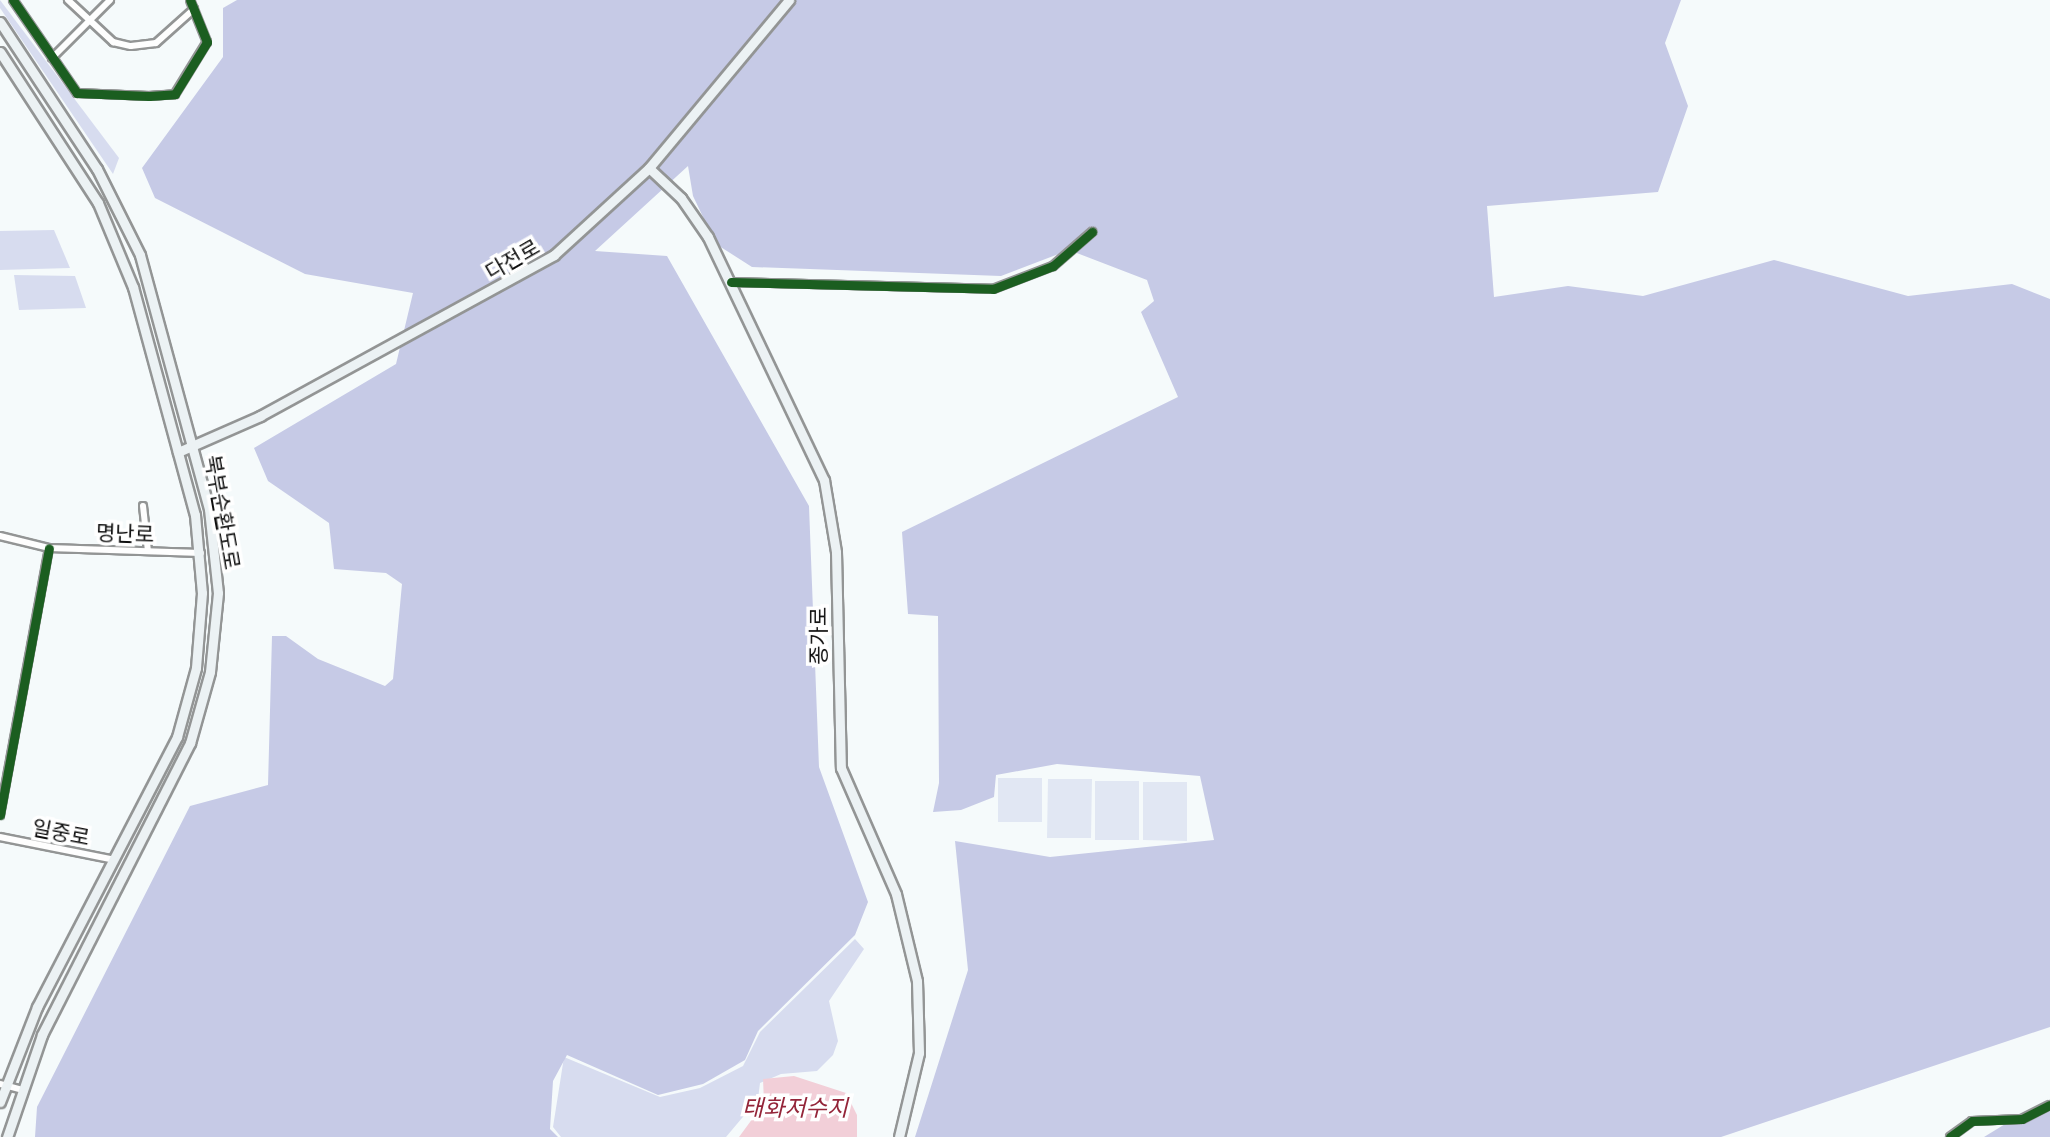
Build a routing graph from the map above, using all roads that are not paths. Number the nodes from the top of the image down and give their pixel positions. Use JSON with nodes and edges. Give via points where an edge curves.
{"nodes":[{"id":1,"x":13,"y":0,"type":"edge"},
{"id":2,"x":68,"y":0,"type":"edge"},
{"id":3,"x":110,"y":0,"type":"edge"},
{"id":4,"x":190,"y":0,"type":"edge"},
{"id":5,"x":789,"y":0,"type":"edge"},
{"id":6,"x":194,"y":9,"type":"junction"},
{"id":7,"x":88,"y":21,"type":"junction"},
{"id":8,"x":0,"y":22,"type":"edge"},
{"id":9,"x":0,"y":52,"type":"edge"},
{"id":10,"x":52,"y":58,"type":"junction"},
{"id":11,"x":649,"y":168,"type":"junction"},
{"id":12,"x":1092,"y":232,"type":"dead end"},
{"id":13,"x":731,"y":282,"type":"junction"},
{"id":14,"x":194,"y":446,"type":"junction"},
{"id":15,"x":178,"y":452,"type":"junction"},
{"id":16,"x":143,"y":506,"type":"dead end"},
{"id":17,"x":0,"y":536,"type":"edge"},
{"id":18,"x":49,"y":548,"type":"junction"},
{"id":19,"x":148,"y":551,"type":"junction"},
{"id":20,"x":201,"y":554,"type":"junction"},
{"id":21,"x":0,"y":814,"type":"edge"},
{"id":22,"x":0,"y":837,"type":"edge"},
{"id":23,"x":115,"y":860,"type":"junction"},
{"id":24,"x":2,"y":1085,"type":"edge"},
{"id":25,"x":19,"y":1090,"type":"junction"},
{"id":26,"x":0,"y":1102,"type":"edge"},
{"id":27,"x":2050,"y":1105,"type":"edge"},
{"id":28,"x":7,"y":1137,"type":"edge"},
{"id":29,"x":899,"y":1137,"type":"edge"},
{"id":30,"x":1950,"y":1137,"type":"edge"}],
"edges":[{"from":1,"to":10,"type":"street"},
{"from":2,"to":7,"type":"street"},
{"from":3,"to":7,"type":"street"},
{"from":4,"to":6,"type":"street"},
{"from":5,"to":11,"type":"main road","name":"다전로"},
{"from":6,"to":7,"type":"street","via":[[156,43],[113,42]]},
{"from":6,"to":10,"type":"street","via":[[207,42],[175,94],[77,93]]},
{"from":7,"to":10,"type":"street"},
{"from":8,"to":14,"type":"main road","name":"북부순환도로","via":[[126,222]]},
{"from":9,"to":15,"type":"main road","name":"북부순환도로","via":[[110,229],[133,287]]},
{"from":11,"to":13,"type":"main road","name":"종가로","via":[[681,198]]},
{"from":11,"to":14,"type":"main road","name":"다전로","via":[[554,255]]},
{"from":12,"to":13,"type":"street","via":[[1053,266],[993,289]]},
{"from":13,"to":29,"type":"main road","name":"종가로","via":[[816,454],[835,533],[841,768],[896,894],[917,981],[919,1054]]},
{"from":14,"to":15,"type":"main road","name":"다전로"},
{"from":14,"to":25,"type":"main road","name":"북부순환도로","via":[[213,530],[218,593],[198,719]]},
{"from":15,"to":20,"type":"main road","name":"북부순환도로"},
{"from":16,"to":19,"type":"street"},
{"from":17,"to":18,"type":"street","name":"명난로"},
{"from":18,"to":19,"type":"street","name":"명난로"},
{"from":18,"to":21,"type":"street"},
{"from":19,"to":20,"type":"street","name":"명난로"},
{"from":20,"to":23,"type":"main road","name":"북부순환도로","via":[[202,619],[191,691],[168,758]]},
{"from":22,"to":23,"type":"street","name":"일중로"},
{"from":23,"to":24,"type":"main road","name":"북부순환도로","via":[[37,1007]]},
{"from":24,"to":25,"type":"street"},
{"from":24,"to":26,"type":"main road","name":"북부순환도로"},
{"from":25,"to":28,"type":"main road","name":"북부순환도로"},
{"from":27,"to":30,"type":"street","via":[[2022,1119],[1972,1121]]}]}
